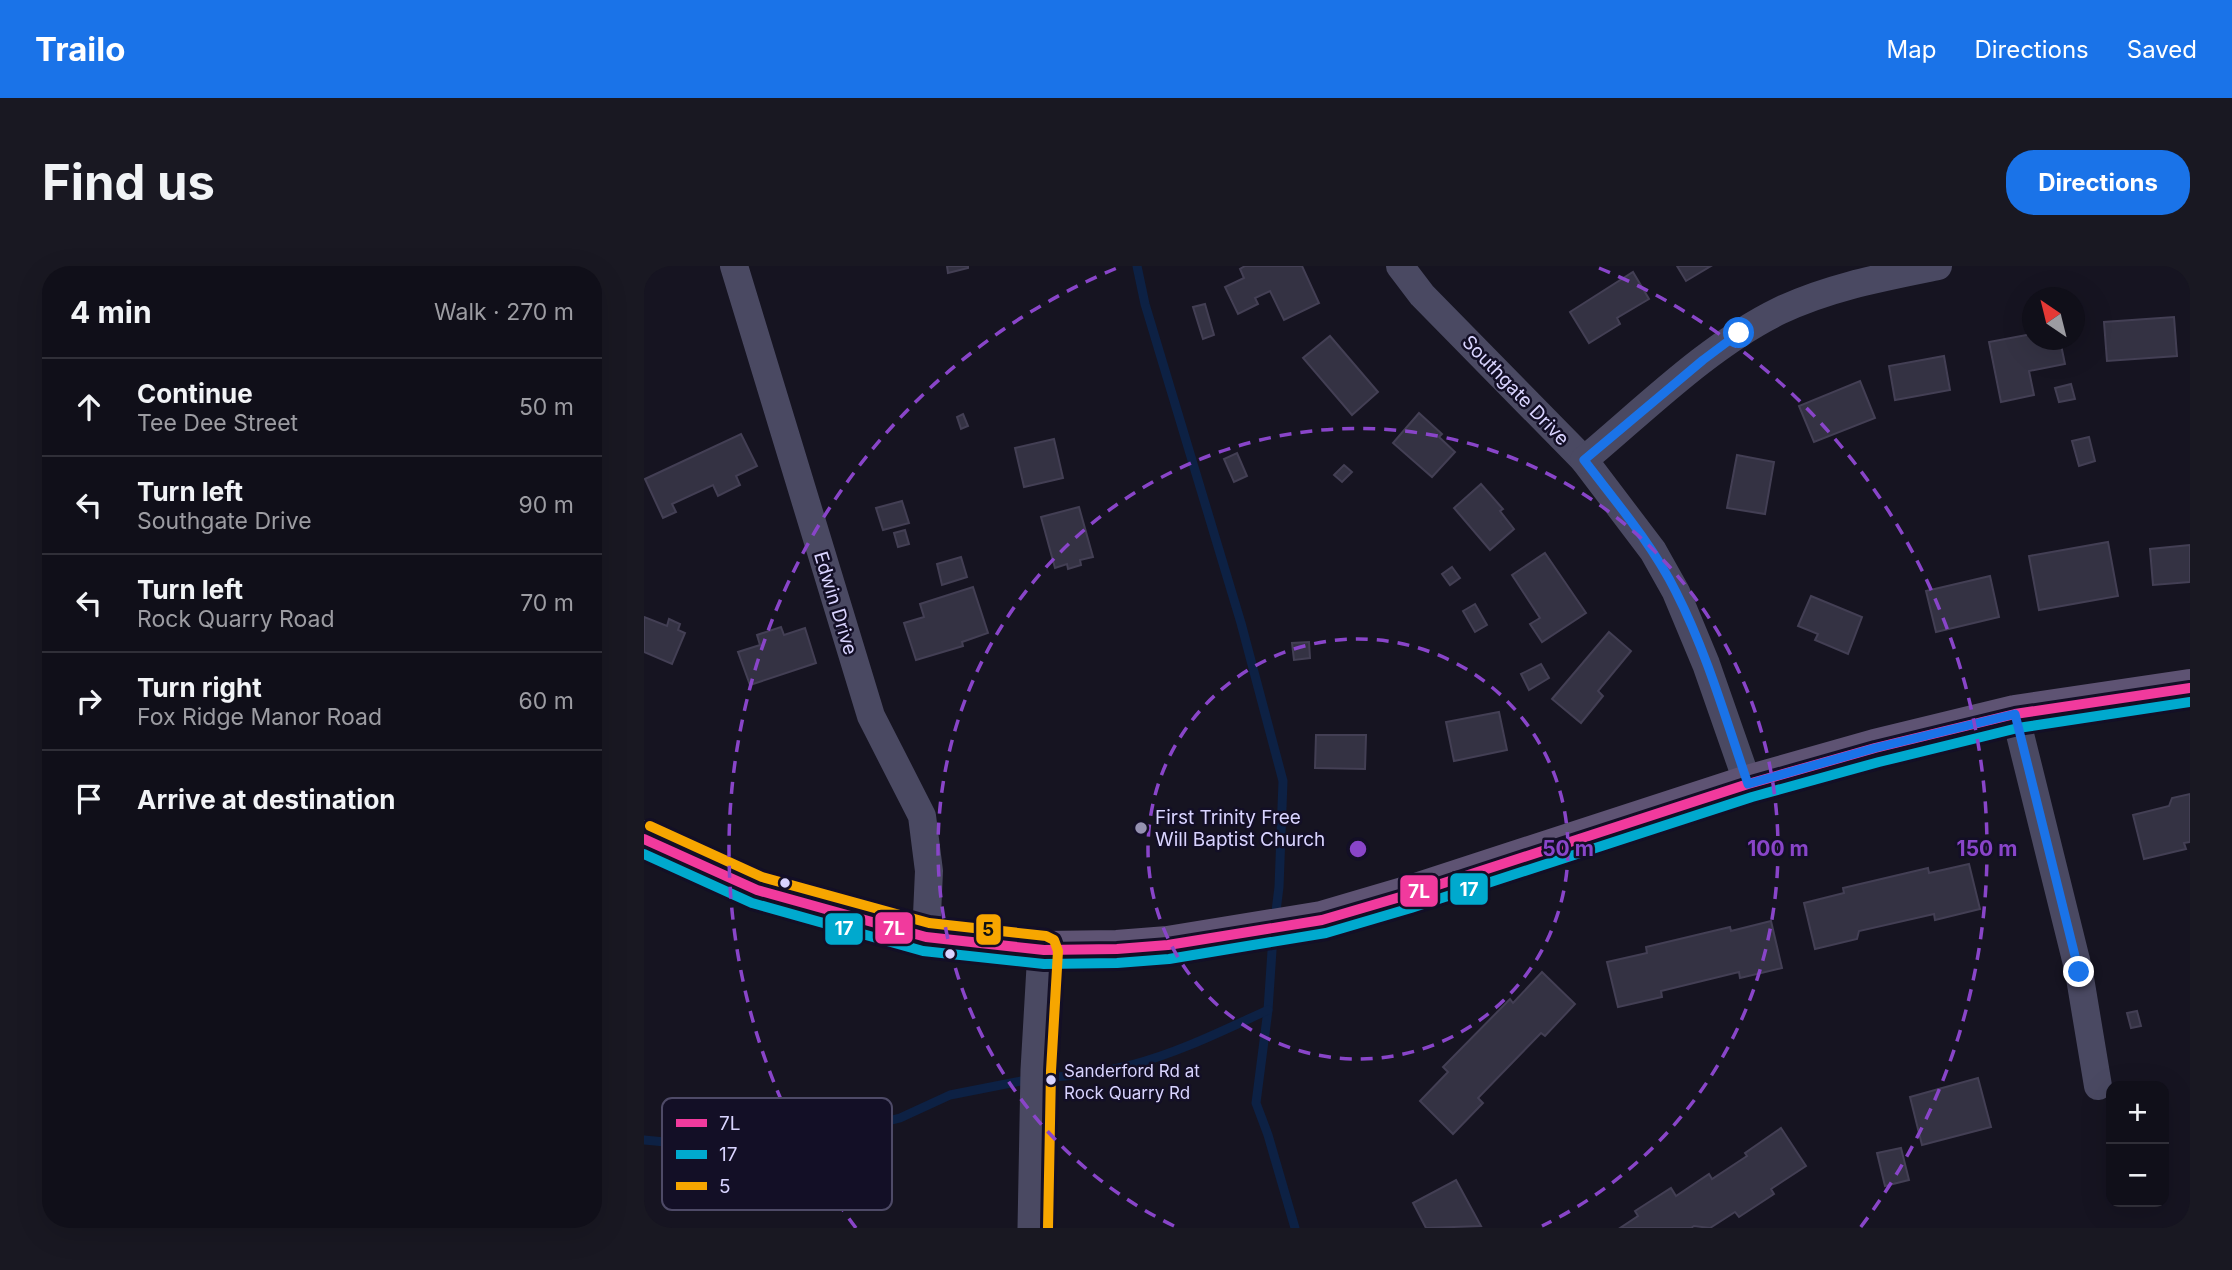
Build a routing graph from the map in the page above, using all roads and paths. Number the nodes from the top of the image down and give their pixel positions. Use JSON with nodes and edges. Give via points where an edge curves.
{"nodes":[{"id":1,"x":734,"y":266,"type":"edge"},
{"id":2,"x":1400,"y":266,"type":"edge"},
{"id":3,"x":1927,"y":267,"type":"edge"},
{"id":4,"x":1584,"y":460,"type":"junction"},
{"id":5,"x":2190,"y":688,"type":"edge"},
{"id":6,"x":2015,"y":714,"type":"junction"},
{"id":7,"x":1748,"y":784,"type":"junction"},
{"id":8,"x":644,"y":839,"type":"edge"},
{"id":9,"x":926,"y":937,"type":"junction"},
{"id":10,"x":1044,"y":950,"type":"junction"},
{"id":11,"x":2098,"y":1086,"type":"dead end"},
{"id":12,"x":1034,"y":1228,"type":"edge"}],
"edges":[{"from":1,"to":9,"type":"street","name":"Edwin Drive","via":[[871,716],[922,816],[929,871]]},
{"from":2,"to":4,"type":"street","name":"Southgate Drive","via":[[1422,295]]},
{"from":3,"to":4,"type":"street","via":[[1853,284],[1778,311],[1703,360]]},
{"from":4,"to":7,"type":"street","name":"Southgate Drive","via":[[1653,551],[1676,592]]},
{"from":5,"to":6,"type":"main road"},
{"from":6,"to":7,"type":"main road"},
{"from":6,"to":11,"type":"street","via":[[2079,972]]},
{"from":7,"to":10,"type":"main road","via":[[1322,920],[1168,945]]},
{"from":8,"to":9,"type":"main road","via":[[757,890]]},
{"from":9,"to":10,"type":"main road"},
{"from":10,"to":12,"type":"street"}]}
